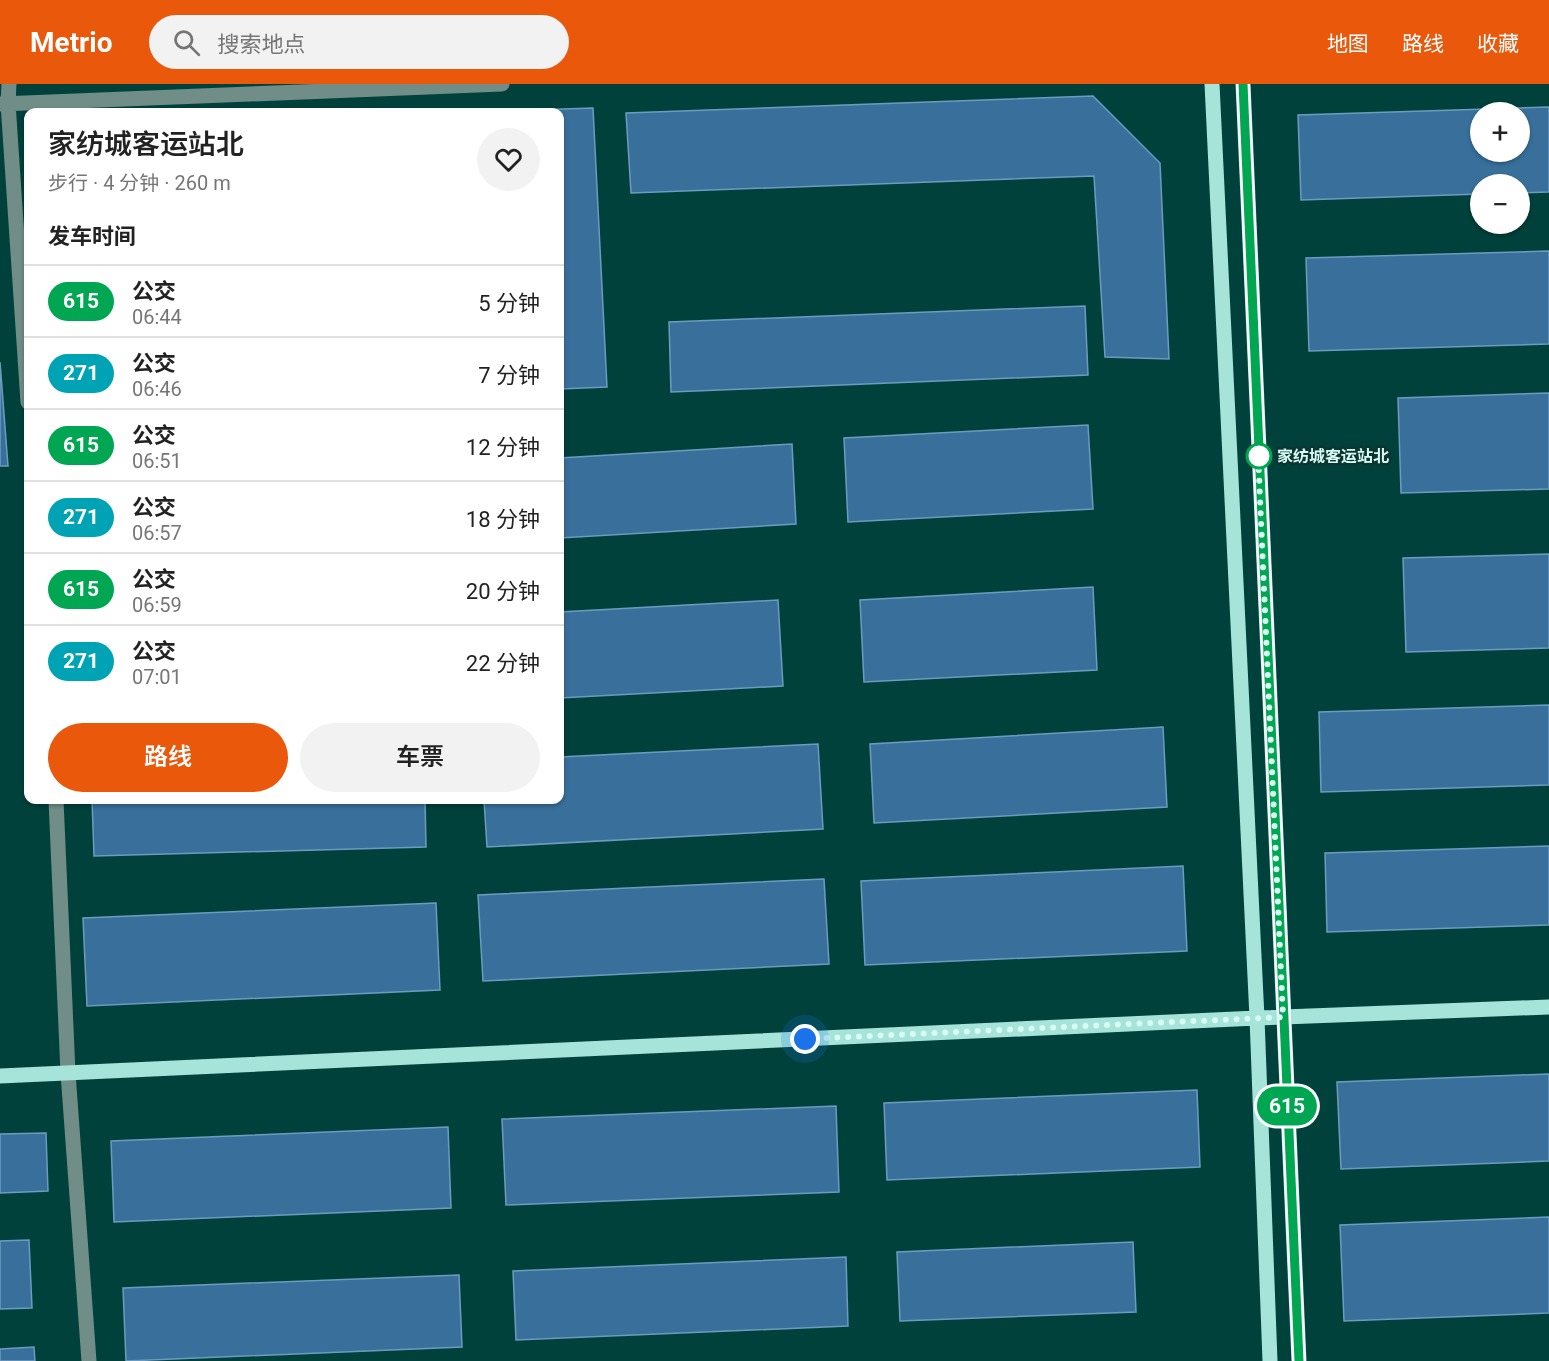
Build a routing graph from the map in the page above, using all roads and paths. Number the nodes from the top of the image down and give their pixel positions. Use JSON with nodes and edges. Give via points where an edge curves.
{"nodes":[{"id":1,"x":9,"y":84,"type":"edge"},
{"id":2,"x":502,"y":84,"type":"edge"},
{"id":3,"x":1212,"y":84,"type":"edge"},
{"id":4,"x":1243,"y":84,"type":"edge"},
{"id":5,"x":4,"y":104,"type":"edge"},
{"id":6,"x":24,"y":352,"type":"edge"},
{"id":7,"x":56,"y":804,"type":"edge"},
{"id":8,"x":1549,"y":1007,"type":"edge"},
{"id":9,"x":1257,"y":1017,"type":"junction"},
{"id":10,"x":1283,"y":1017,"type":"junction"},
{"id":11,"x":68,"y":1073,"type":"junction"},
{"id":12,"x":0,"y":1076,"type":"edge"},
{"id":13,"x":89,"y":1361,"type":"edge"},
{"id":14,"x":1270,"y":1361,"type":"edge"},
{"id":15,"x":1299,"y":1361,"type":"edge"}],
"edges":[{"from":1,"to":5,"type":"street"},
{"from":2,"to":5,"type":"street"},
{"from":3,"to":9,"type":"main road"},
{"from":4,"to":10,"type":"main road"},
{"from":5,"to":6,"type":"street"},
{"from":7,"to":11,"type":"street"},
{"from":8,"to":10,"type":"main road"},
{"from":9,"to":10,"type":"main road"},
{"from":9,"to":11,"type":"main road"},
{"from":9,"to":14,"type":"main road"},
{"from":10,"to":15,"type":"main road"},
{"from":11,"to":12,"type":"main road"},
{"from":11,"to":13,"type":"street"}]}
